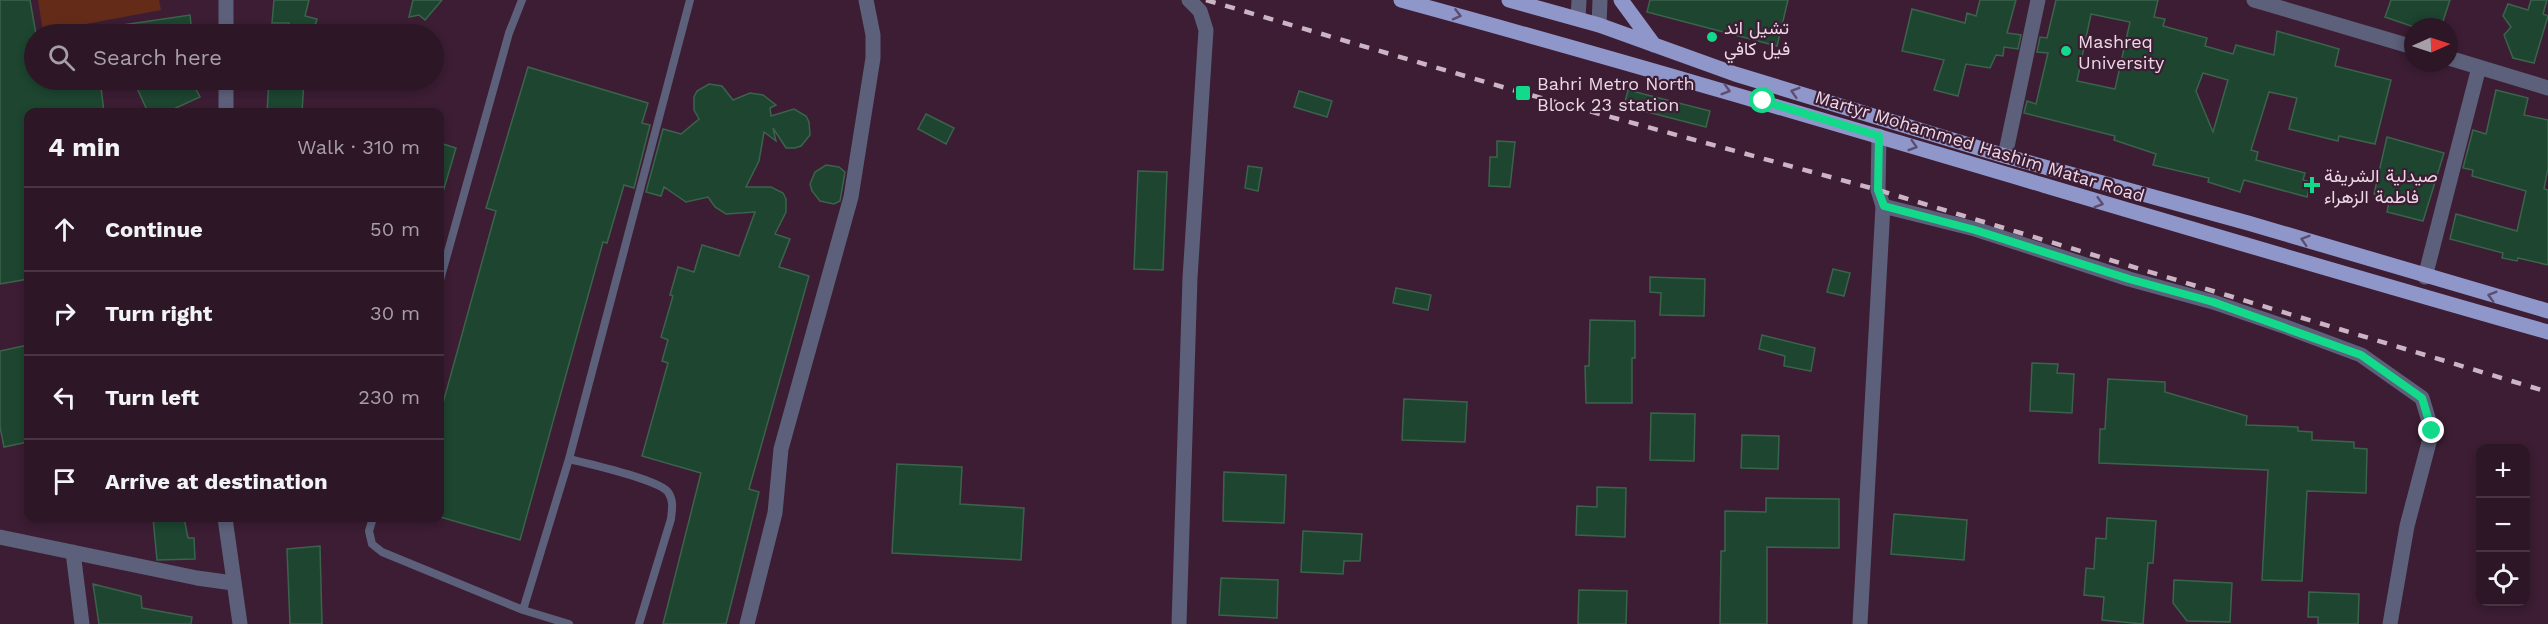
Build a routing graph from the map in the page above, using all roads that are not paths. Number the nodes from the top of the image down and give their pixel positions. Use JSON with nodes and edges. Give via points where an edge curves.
{"nodes":[{"id":1,"x":226,"y":0,"type":"edge"},
{"id":2,"x":522,"y":0,"type":"edge"},
{"id":3,"x":690,"y":0,"type":"edge"},
{"id":4,"x":866,"y":0,"type":"edge"},
{"id":5,"x":1189,"y":0,"type":"edge"},
{"id":6,"x":1401,"y":0,"type":"edge"},
{"id":7,"x":1509,"y":0,"type":"edge"},
{"id":8,"x":1579,"y":0,"type":"edge"},
{"id":9,"x":1600,"y":0,"type":"edge"},
{"id":10,"x":1621,"y":0,"type":"edge"},
{"id":11,"x":2038,"y":0,"type":"edge"},
{"id":12,"x":2254,"y":0,"type":"edge"},
{"id":13,"x":1542,"y":4,"type":"edge"},
{"id":14,"x":2306,"y":8,"type":"edge"},
{"id":15,"x":1578,"y":19,"type":"junction"},
{"id":16,"x":226,"y":24,"type":"edge"},
{"id":17,"x":1599,"y":25,"type":"junction"},
{"id":18,"x":2404,"y":44,"type":"edge"},
{"id":19,"x":1654,"y":45,"type":"junction"},
{"id":20,"x":2458,"y":61,"type":"edge"},
{"id":21,"x":2479,"y":68,"type":"junction"},
{"id":22,"x":2548,"y":88,"type":"edge"},
{"id":23,"x":226,"y":90,"type":"edge"},
{"id":24,"x":226,"y":108,"type":"edge"},
{"id":25,"x":1879,"y":136,"type":"junction"},
{"id":26,"x":2005,"y":156,"type":"junction"},
{"id":27,"x":1884,"y":206,"type":"junction"},
{"id":28,"x":444,"y":266,"type":"edge"},
{"id":29,"x":2425,"y":277,"type":"junction"},
{"id":30,"x":2548,"y":311,"type":"edge"},
{"id":31,"x":2548,"y":332,"type":"edge"},
{"id":32,"x":569,"y":459,"type":"junction"},
{"id":33,"x":225,"y":522,"type":"edge"},
{"id":34,"x":372,"y":522,"type":"edge"},
{"id":35,"x":0,"y":537,"type":"edge"},
{"id":36,"x":73,"y":552,"type":"junction"},
{"id":37,"x":233,"y":583,"type":"junction"},
{"id":38,"x":523,"y":610,"type":"junction"},
{"id":39,"x":82,"y":624,"type":"edge"},
{"id":40,"x":240,"y":624,"type":"edge"},
{"id":41,"x":569,"y":624,"type":"edge"},
{"id":42,"x":639,"y":624,"type":"edge"},
{"id":43,"x":747,"y":624,"type":"edge"},
{"id":44,"x":1179,"y":624,"type":"edge"},
{"id":45,"x":1860,"y":624,"type":"edge"},
{"id":46,"x":2390,"y":624,"type":"edge"}],
"edges":[{"from":1,"to":16,"type":"street"},
{"from":2,"to":28,"type":"lane","via":[[509,33]]},
{"from":3,"to":32,"type":"lane"},
{"from":4,"to":43,"type":"street","via":[[873,58],[851,197],[781,449],[775,513]]},
{"from":5,"to":44,"type":"street","via":[[1200,11],[1206,30],[1191,266]]},
{"from":6,"to":25,"type":"main road","name":"Martyr Mohammed Hashim Matar Road","one_way":true},
{"from":7,"to":13,"type":"main road","name":"Martyr Mohammed Hashim Matar Road"},
{"from":8,"to":15,"type":"street"},
{"from":9,"to":17,"type":"street"},
{"from":10,"to":19,"type":"main road"},
{"from":11,"to":26,"type":"street"},
{"from":12,"to":14,"type":"street"},
{"from":13,"to":15,"type":"main road","name":"Martyr Mohammed Hashim Matar Road"},
{"from":14,"to":18,"type":"street"},
{"from":15,"to":17,"type":"main road","name":"Martyr Mohammed Hashim Matar Road"},
{"from":17,"to":19,"type":"main road","name":"Martyr Mohammed Hashim Matar Road"},
{"from":26,"to":19,"type":"main road","name":"Martyr Mohammed Hashim Matar Road","one_way":true,"via":[[1735,74]]},
{"from":20,"to":21,"type":"street"},
{"from":21,"to":22,"type":"street"},
{"from":21,"to":29,"type":"street"},
{"from":23,"to":24,"type":"street"},
{"from":25,"to":27,"type":"street","via":[[1878,190]]},
{"from":25,"to":31,"type":"main road","name":"Martyr Mohammed Hashim Matar Road","one_way":true},
{"from":29,"to":26,"type":"main road","name":"Martyr Mohammed Hashim Matar Road","one_way":true},
{"from":27,"to":45,"type":"street"},
{"from":27,"to":46,"type":"street","via":[[1975,230],[2286,327],[2361,355],[2422,398],[2432,431],[2408,525]]},
{"from":30,"to":29,"type":"main road","name":"Martyr Mohammed Hashim Matar Road","one_way":true},
{"from":32,"to":38,"type":"lane"},
{"from":32,"to":42,"type":"lane","via":[[652,482],[667,491],[673,503]]},
{"from":33,"to":37,"type":"street"},
{"from":34,"to":38,"type":"lane","via":[[372,544],[382,552]]},
{"from":35,"to":36,"type":"street"},
{"from":36,"to":37,"type":"street"},
{"from":36,"to":39,"type":"street"},
{"from":37,"to":40,"type":"street"},
{"from":38,"to":41,"type":"lane"}]}
